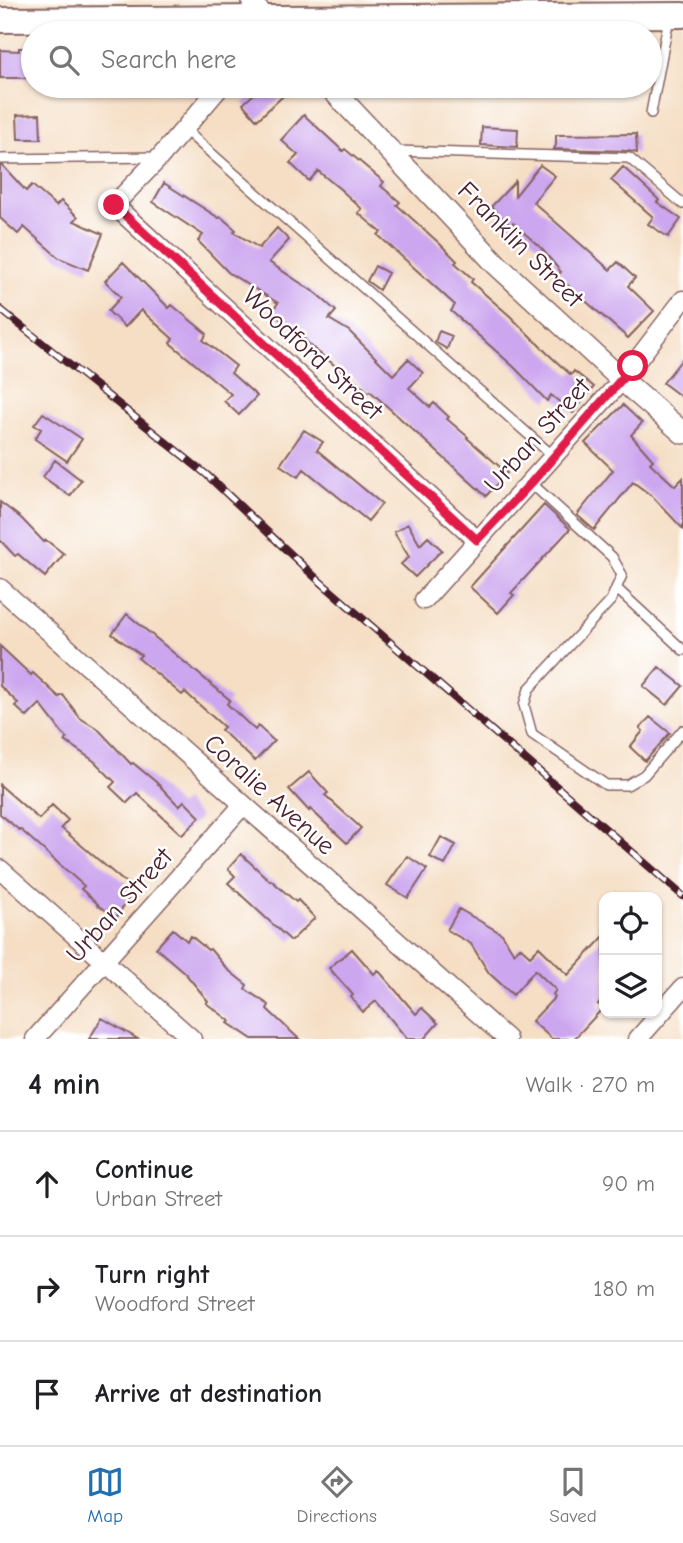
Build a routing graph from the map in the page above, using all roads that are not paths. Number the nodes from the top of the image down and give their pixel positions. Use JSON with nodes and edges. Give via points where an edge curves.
{"nodes":[{"id":1,"x":676,"y":15,"type":"edge"},
{"id":2,"x":0,"y":20,"type":"edge"},
{"id":3,"x":265,"y":21,"type":"edge"},
{"id":4,"x":662,"y":70,"type":"edge"},
{"id":5,"x":211,"y":98,"type":"edge"},
{"id":6,"x":341,"y":98,"type":"edge"},
{"id":7,"x":655,"y":98,"type":"edge"},
{"id":8,"x":651,"y":113,"type":"dead end"},
{"id":9,"x":184,"y":129,"type":"junction"},
{"id":10,"x":390,"y":151,"type":"junction"},
{"id":11,"x":160,"y":157,"type":"junction"},
{"id":12,"x":0,"y":159,"type":"edge"},
{"id":13,"x":683,"y":204,"type":"edge"},
{"id":14,"x":683,"y":300,"type":"edge"},
{"id":15,"x":622,"y":380,"type":"junction"},
{"id":16,"x":683,"y":433,"type":"edge"},
{"id":17,"x":554,"y":457,"type":"junction"},
{"id":18,"x":531,"y":483,"type":"junction"},
{"id":19,"x":477,"y":540,"type":"junction"},
{"id":20,"x":0,"y":588,"type":"edge"},
{"id":21,"x":616,"y":588,"type":"junction"},
{"id":22,"x":424,"y":600,"type":"dead end"},
{"id":23,"x":683,"y":650,"type":"edge"},
{"id":24,"x":683,"y":730,"type":"edge"},
{"id":25,"x":243,"y":805,"type":"junction"},
{"id":26,"x":0,"y":869,"type":"edge"},
{"id":27,"x":104,"y":962,"type":"junction"},
{"id":28,"x":683,"y":988,"type":"edge"},
{"id":29,"x":35,"y":1039,"type":"edge"},
{"id":30,"x":192,"y":1039,"type":"edge"},
{"id":31,"x":506,"y":1039,"type":"edge"},
{"id":32,"x":638,"y":1039,"type":"edge"}],
"edges":[{"from":1,"to":3,"type":"main road","via":[[516,13]]},
{"from":1,"to":4,"type":"lane"},
{"from":2,"to":3,"type":"main road"},
{"from":5,"to":9,"type":"street"},
{"from":6,"to":10,"type":"street","name":"Franklin Street"},
{"from":7,"to":8,"type":"lane"},
{"from":9,"to":11,"type":"street"},
{"from":9,"to":17,"type":"lane"},
{"from":10,"to":13,"type":"lane","via":[[629,158]]},
{"from":10,"to":15,"type":"street","name":"Franklin Street","via":[[497,265]]},
{"from":11,"to":12,"type":"lane"},
{"from":11,"to":19,"type":"street","name":"Woodford Street","via":[[114,205]]},
{"from":14,"to":15,"type":"street","name":"Urban Street"},
{"from":15,"to":16,"type":"street","name":"Franklin Street"},
{"from":15,"to":17,"type":"street","name":"Urban Street"},
{"from":17,"to":18,"type":"street","name":"Urban Street"},
{"from":18,"to":19,"type":"street","name":"Urban Street"},
{"from":18,"to":21,"type":"lane","via":[[612,557],[622,575]]},
{"from":19,"to":22,"type":"street","name":"Urban Street"},
{"from":20,"to":25,"type":"street","name":"Coralie Avenue"},
{"from":21,"to":23,"type":"lane"},
{"from":21,"to":24,"type":"lane","via":[[611,600],[529,689],[524,705],[532,734],[606,785],[627,785],[644,775]]},
{"from":25,"to":27,"type":"street","name":"Urban Street"},
{"from":25,"to":31,"type":"street","name":"Coralie Avenue"},
{"from":26,"to":27,"type":"street"},
{"from":27,"to":29,"type":"street","name":"Urban Street"},
{"from":27,"to":30,"type":"street"},
{"from":28,"to":32,"type":"street"}]}
